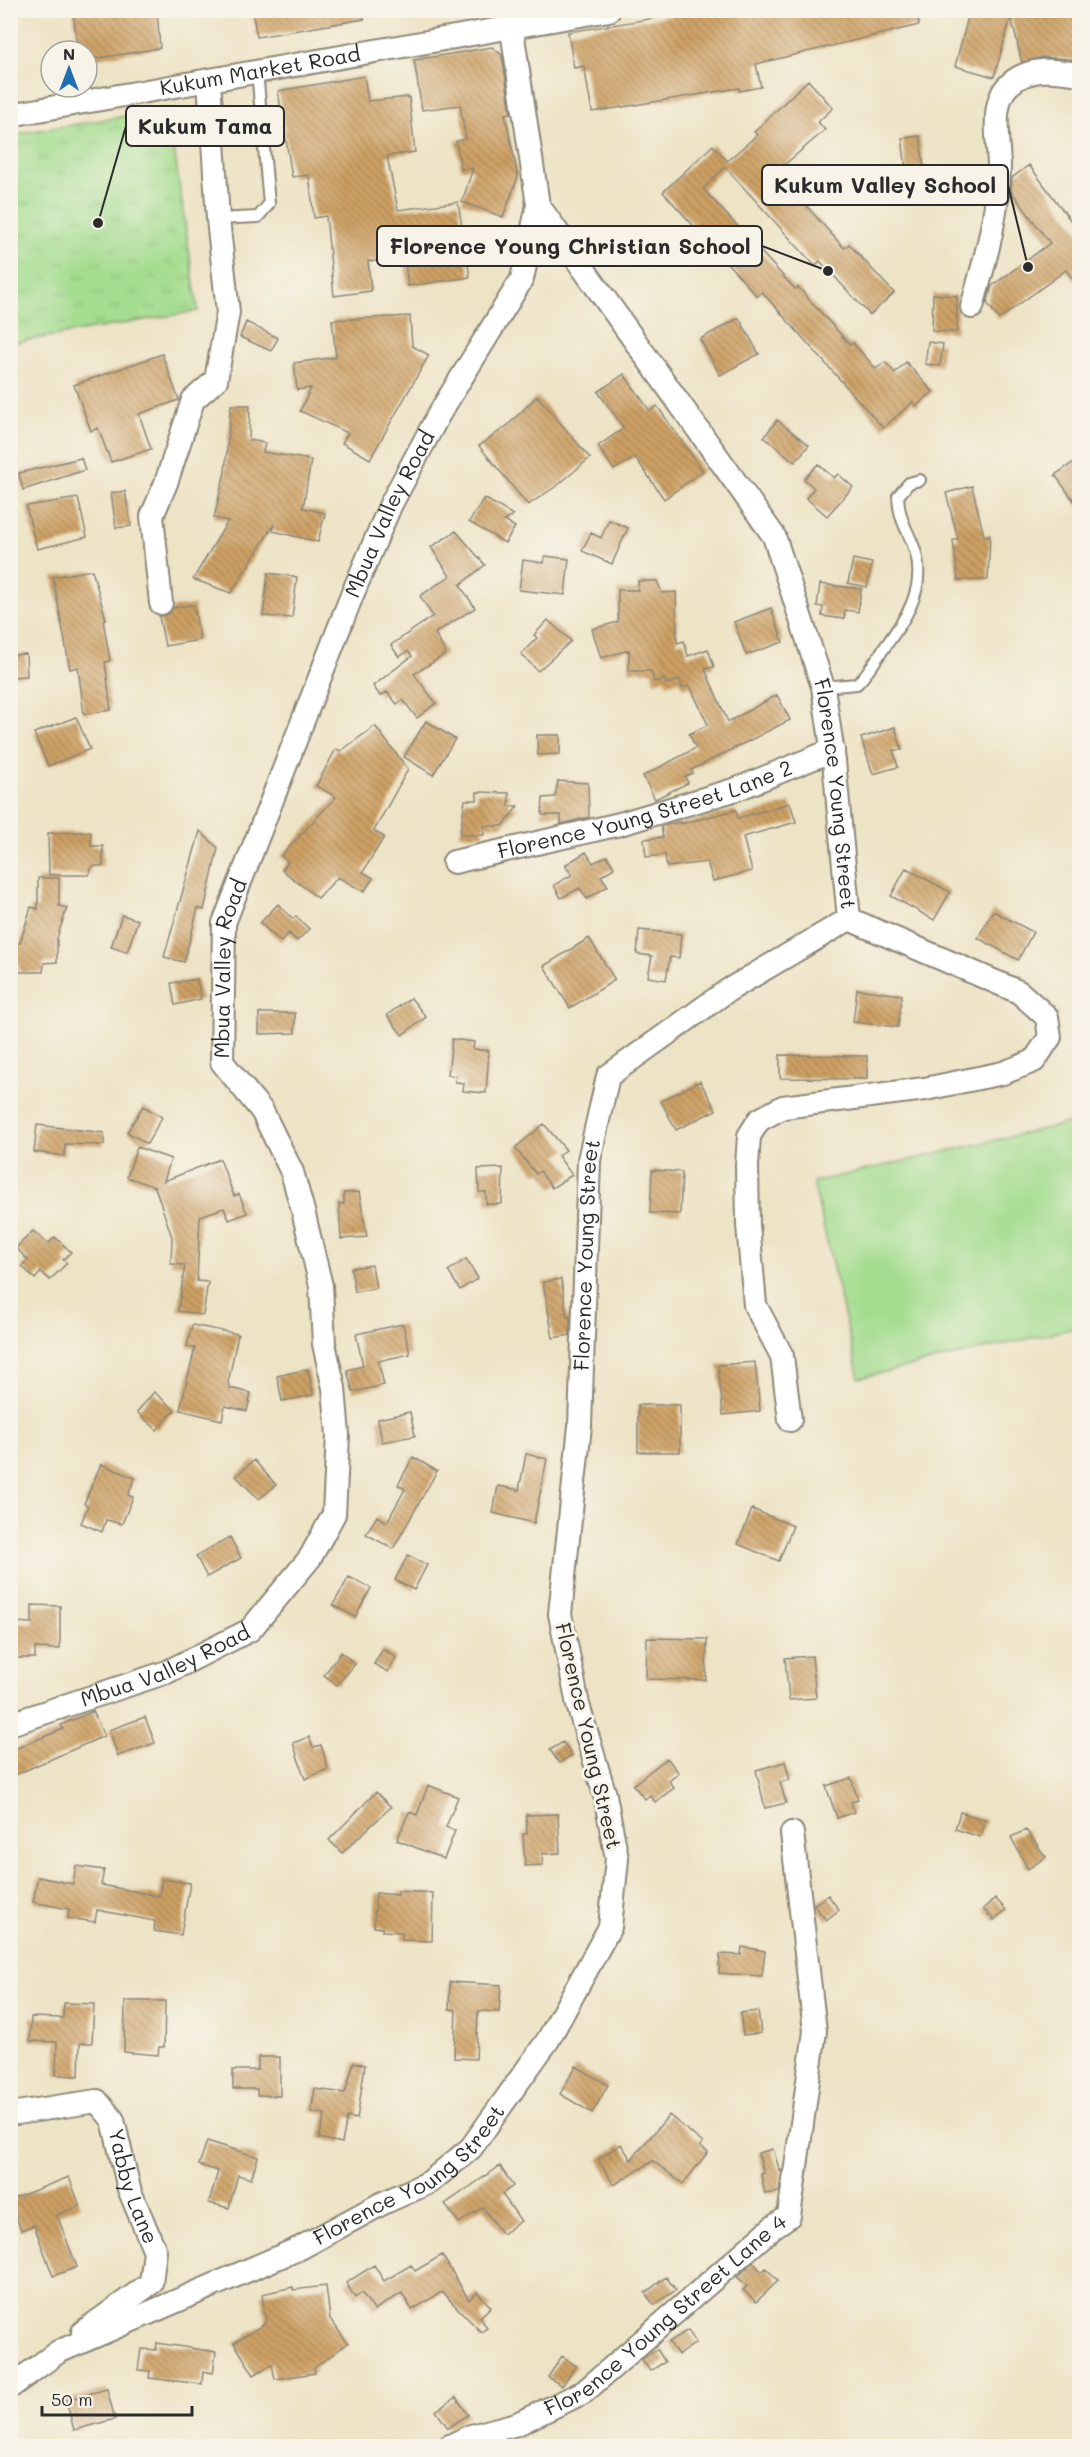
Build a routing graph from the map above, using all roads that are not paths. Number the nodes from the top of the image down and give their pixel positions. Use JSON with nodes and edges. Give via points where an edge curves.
{"nodes":[{"id":1,"x":609,"y":10,"type":"edge"},
{"id":2,"x":510,"y":19,"type":"edge"},
{"id":3,"x":256,"y":72,"type":"junction"},
{"id":4,"x":1080,"y":74,"type":"edge"},
{"id":5,"x":209,"y":80,"type":"junction"},
{"id":6,"x":10,"y":115,"type":"edge"},
{"id":7,"x":538,"y":205,"type":"junction"},
{"id":8,"x":218,"y":219,"type":"junction"},
{"id":9,"x":972,"y":307,"type":"dead end"},
{"id":10,"x":920,"y":480,"type":"dead end"},
{"id":11,"x":161,"y":603,"type":"dead end"},
{"id":12,"x":823,"y":687,"type":"junction"},
{"id":13,"x":833,"y":750,"type":"junction"},
{"id":14,"x":454,"y":862,"type":"dead end"},
{"id":15,"x":849,"y":919,"type":"junction"},
{"id":16,"x":789,"y":1420,"type":"dead end"},
{"id":17,"x":10,"y":1724,"type":"edge"},
{"id":18,"x":792,"y":1833,"type":"dead end"},
{"id":19,"x":10,"y":2114,"type":"edge"},
{"id":20,"x":58,"y":2352,"type":"junction"},
{"id":21,"x":10,"y":2387,"type":"edge"},
{"id":22,"x":450,"y":2446,"type":"edge"}],
"edges":[{"from":1,"to":2,"type":"street","name":"Kukum Market Road"},
{"from":2,"to":3,"type":"street","name":"Kukum Market Road"},
{"from":2,"to":7,"type":"street","name":"Florence Young Street"},
{"from":3,"to":5,"type":"street","name":"Kukum Market Road"},
{"from":3,"to":8,"type":"lane","via":[[269,204],[258,217]]},
{"from":4,"to":9,"type":"street","via":[[1051,70],[1024,74],[1008,85],[996,114],[999,167],[994,225]]},
{"from":5,"to":6,"type":"street","name":"Kukum Market Road"},
{"from":5,"to":8,"type":"street"},
{"from":7,"to":12,"type":"street","name":"Florence Young Street","via":[[774,536]]},
{"from":7,"to":17,"type":"street","name":"Mbua Valley Road","via":[[522,279],[439,414],[391,504],[224,923],[222,1062],[262,1111],[292,1172],[321,1286],[324,1344],[334,1388],[338,1435],[334,1514],[310,1558],[250,1629],[167,1672]]},
{"from":8,"to":11,"type":"street","via":[[228,312],[216,380],[193,400],[152,516]]},
{"from":10,"to":12,"type":"lane","via":[[909,483],[898,496],[899,515],[916,555],[919,576],[915,599],[867,675],[857,684]]},
{"from":12,"to":13,"type":"street","name":"Florence Young Street"},
{"from":13,"to":14,"type":"street","name":"Florence Young Street Lane 2","via":[[736,789],[620,824]]},
{"from":13,"to":15,"type":"street","name":"Florence Young Street"},
{"from":15,"to":16,"type":"street","via":[[1019,992],[1047,1017],[1050,1037],[1034,1060],[1003,1074],[925,1089],[783,1107],[759,1120],[749,1136],[747,1166],[755,1305],[782,1356]]},
{"from":15,"to":20,"type":"street","name":"Florence Young Street","via":[[727,991],[608,1076],[590,1160],[580,1426],[560,1614],[578,1705],[605,1794],[617,1859],[610,1927],[553,2031],[471,2148],[430,2182],[300,2248]]},
{"from":18,"to":22,"type":"street","name":"Florence Young Street Lane 4","via":[[815,2031],[789,2216],[584,2392],[517,2424]]},
{"from":19,"to":20,"type":"street","name":"Yabby Lane","via":[[97,2101],[113,2120],[129,2190],[154,2251],[151,2283]]},
{"from":20,"to":21,"type":"street","name":"Florence Young Street"}]}
